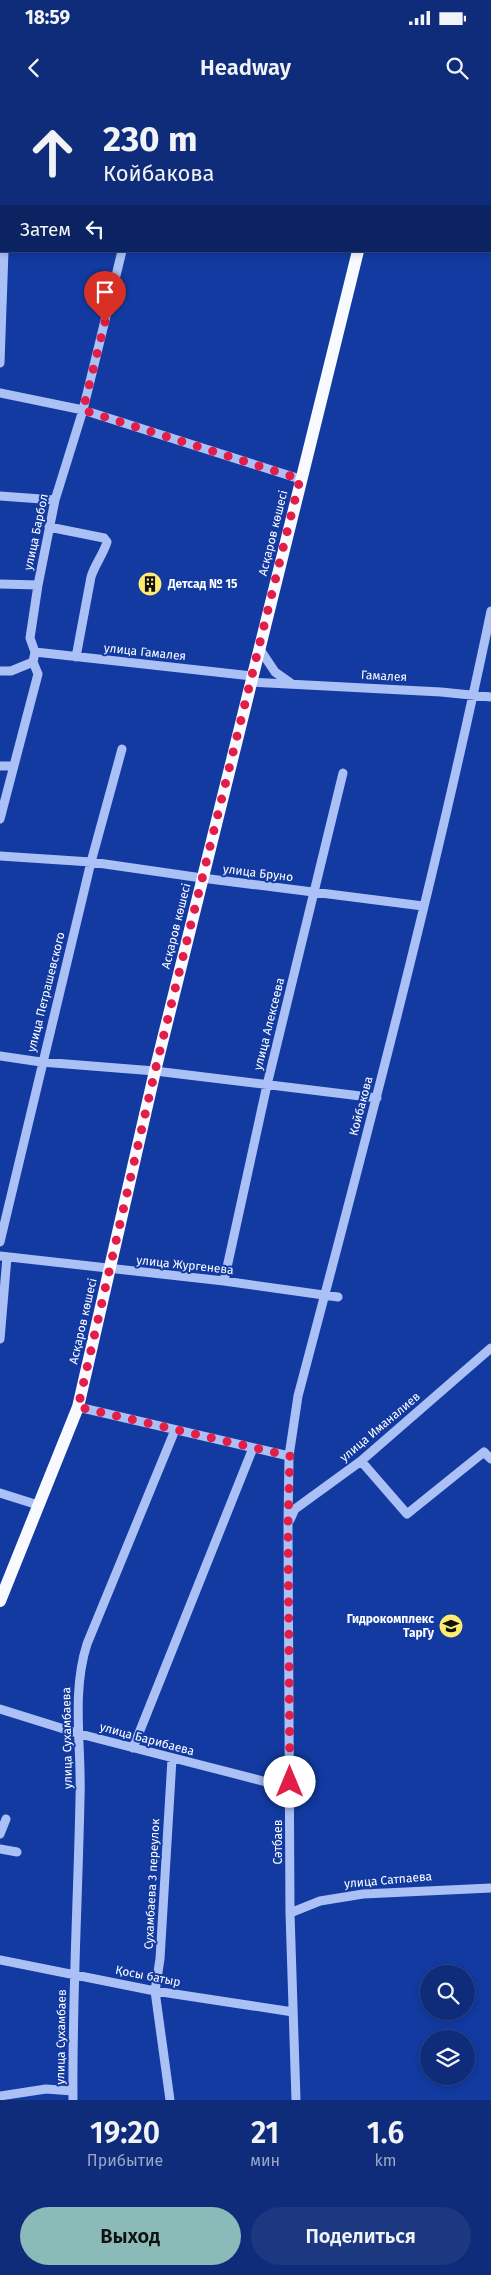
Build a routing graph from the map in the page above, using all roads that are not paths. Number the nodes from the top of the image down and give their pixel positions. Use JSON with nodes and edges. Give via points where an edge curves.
{"nodes":[{"id":1,"x":4,"y":252,"type":"edge"},
{"id":2,"x":122,"y":252,"type":"edge"},
{"id":3,"x":358,"y":252,"type":"edge"},
{"id":4,"x":0,"y":363,"type":"edge"},
{"id":5,"x":0,"y":392,"type":"edge"},
{"id":6,"x":83,"y":410,"type":"junction"},
{"id":7,"x":300,"y":479,"type":"junction"},
{"id":8,"x":0,"y":496,"type":"edge"},
{"id":9,"x":55,"y":500,"type":"junction"},
{"id":10,"x":50,"y":527,"type":"junction"},
{"id":11,"x":0,"y":584,"type":"edge"},
{"id":12,"x":38,"y":585,"type":"junction"},
{"id":13,"x":491,"y":611,"type":"edge"},
{"id":14,"x":259,"y":648,"type":"junction"},
{"id":15,"x":35,"y":652,"type":"junction"},
{"id":16,"x":76,"y":657,"type":"junction"},
{"id":17,"x":33,"y":662,"type":"junction"},
{"id":18,"x":0,"y":671,"type":"edge"},
{"id":19,"x":251,"y":679,"type":"junction"},
{"id":20,"x":292,"y":684,"type":"junction"},
{"id":21,"x":474,"y":695,"type":"junction"},
{"id":22,"x":491,"y":697,"type":"edge"},
{"id":23,"x":122,"y":749,"type":"dead end"},
{"id":24,"x":0,"y":766,"type":"edge"},
{"id":25,"x":14,"y":766,"type":"junction"},
{"id":26,"x":342,"y":773,"type":"dead end"},
{"id":27,"x":0,"y":819,"type":"edge"},
{"id":28,"x":0,"y":856,"type":"edge"},
{"id":29,"x":91,"y":862,"type":"junction"},
{"id":30,"x":202,"y":878,"type":"junction"},
{"id":31,"x":314,"y":892,"type":"junction"},
{"id":32,"x":423,"y":906,"type":"junction"},
{"id":33,"x":0,"y":1056,"type":"edge"},
{"id":34,"x":42,"y":1062,"type":"junction"},
{"id":35,"x":155,"y":1071,"type":"junction"},
{"id":36,"x":267,"y":1085,"type":"junction"},
{"id":37,"x":377,"y":1098,"type":"junction"},
{"id":38,"x":0,"y":1242,"type":"edge"},
{"id":39,"x":4,"y":1257,"type":"edge"},
{"id":40,"x":109,"y":1270,"type":"junction"},
{"id":41,"x":224,"y":1281,"type":"junction"},
{"id":42,"x":324,"y":1297,"type":"junction"},
{"id":43,"x":338,"y":1297,"type":"dead end"},
{"id":44,"x":0,"y":1339,"type":"edge"},
{"id":45,"x":491,"y":1348,"type":"edge"},
{"id":46,"x":78,"y":1407,"type":"junction"},
{"id":47,"x":175,"y":1430,"type":"junction"},
{"id":48,"x":253,"y":1448,"type":"junction"},
{"id":49,"x":290,"y":1456,"type":"junction"},
{"id":50,"x":491,"y":1459,"type":"edge"},
{"id":51,"x":361,"y":1461,"type":"junction"},
{"id":52,"x":0,"y":1494,"type":"edge"},
{"id":53,"x":38,"y":1505,"type":"junction"},
{"id":54,"x":288,"y":1525,"type":"junction"},
{"id":55,"x":0,"y":1601,"type":"edge"},
{"id":56,"x":0,"y":1709,"type":"edge"},
{"id":57,"x":80,"y":1734,"type":"junction"},
{"id":58,"x":133,"y":1748,"type":"junction"},
{"id":59,"x":172,"y":1759,"type":"junction"},
{"id":60,"x":290,"y":1788,"type":"junction"},
{"id":61,"x":6,"y":1818,"type":"dead end"},
{"id":62,"x":0,"y":1834,"type":"edge"},
{"id":63,"x":0,"y":1849,"type":"edge"},
{"id":64,"x":16,"y":1852,"type":"dead end"},
{"id":65,"x":491,"y":1888,"type":"edge"},
{"id":66,"x":290,"y":1913,"type":"junction"},
{"id":67,"x":0,"y":1960,"type":"edge"},
{"id":68,"x":75,"y":1974,"type":"junction"},
{"id":69,"x":155,"y":1991,"type":"junction"},
{"id":70,"x":293,"y":2012,"type":"junction"},
{"id":71,"x":0,"y":2096,"type":"edge"},
{"id":72,"x":73,"y":2096,"type":"edge"},
{"id":73,"x":170,"y":2100,"type":"edge"},
{"id":74,"x":296,"y":2100,"type":"edge"}],
"edges":[{"from":1,"to":4,"type":"street"},
{"from":2,"to":6,"type":"street","name":"улица Барбол"},
{"from":3,"to":7,"type":"main road","name":"Асқаров көшесі"},
{"from":5,"to":6,"type":"street"},
{"from":6,"to":7,"type":"street"},
{"from":6,"to":9,"type":"street","name":"улица Барбол"},
{"from":7,"to":14,"type":"main road","name":"Асқаров көшесі"},
{"from":8,"to":9,"type":"street"},
{"from":9,"to":10,"type":"street","name":"улица Барбол"},
{"from":10,"to":12,"type":"street","name":"улица Барбол"},
{"from":10,"to":16,"type":"street","via":[[104,538],[107,542],[104,552],[94,564]]},
{"from":11,"to":12,"type":"street"},
{"from":12,"to":15,"type":"street","name":"улица Барбол","via":[[30,638]]},
{"from":13,"to":21,"type":"street","name":"Койбакова"},
{"from":14,"to":19,"type":"main road","name":"Асқаров көшесі"},
{"from":14,"to":20,"type":"street","via":[[275,672]]},
{"from":15,"to":16,"type":"street","name":"улица Гамалея"},
{"from":15,"to":17,"type":"street","name":"улица Барбол"},
{"from":16,"to":19,"type":"street","name":"улица Гамалея"},
{"from":17,"to":18,"type":"street","via":[[12,671]]},
{"from":17,"to":25,"type":"street","name":"улица Барбол","via":[[38,674]]},
{"from":19,"to":20,"type":"street","name":"улица Гамалея"},
{"from":19,"to":30,"type":"main road","name":"Асқаров көшесі"},
{"from":20,"to":21,"type":"street","name":"Гамалея"},
{"from":21,"to":22,"type":"street"},
{"from":21,"to":32,"type":"street","name":"Койбакова"},
{"from":23,"to":29,"type":"street","name":"улица Петрашевского"},
{"from":24,"to":25,"type":"street"},
{"from":25,"to":27,"type":"street","name":"улица Барбол"},
{"from":26,"to":31,"type":"street","name":"улица Алексеева"},
{"from":28,"to":29,"type":"street","name":"улица Бруно"},
{"from":29,"to":30,"type":"street","name":"улица Бруно"},
{"from":29,"to":34,"type":"street","name":"улица Петрашевского"},
{"from":30,"to":31,"type":"street","name":"улица Бруно"},
{"from":30,"to":35,"type":"main road","name":"Асқаров көшесі"},
{"from":31,"to":32,"type":"street","name":"улица Бруно"},
{"from":31,"to":36,"type":"street","name":"улица Алексеева"},
{"from":32,"to":37,"type":"street","name":"Койбакова"},
{"from":33,"to":34,"type":"street"},
{"from":34,"to":35,"type":"street"},
{"from":34,"to":38,"type":"street","name":"улица Петрашевского"},
{"from":35,"to":36,"type":"street"},
{"from":35,"to":40,"type":"main road","name":"Асқаров көшесі"},
{"from":36,"to":37,"type":"street"},
{"from":36,"to":41,"type":"street","name":"улица Алексеева"},
{"from":37,"to":42,"type":"street","name":"Койбакова"},
{"from":39,"to":40,"type":"street","name":"улица Жургенева"},
{"from":39,"to":44,"type":"street"},
{"from":40,"to":41,"type":"street","name":"улица Жургенева"},
{"from":40,"to":46,"type":"main road","name":"Асқаров көшесі"},
{"from":41,"to":42,"type":"street","name":"улица Жургенева"},
{"from":42,"to":43,"type":"street","name":"улица Жургенева"},
{"from":42,"to":49,"type":"street","name":"Койбакова","via":[[298,1396]]},
{"from":45,"to":51,"type":"street","name":"улица Иманалиев"},
{"from":46,"to":47,"type":"street"},
{"from":46,"to":53,"type":"main road","name":"Асқаров көшесі"},
{"from":47,"to":48,"type":"street"},
{"from":47,"to":57,"type":"street","name":"улица Сухамбаева","via":[[83,1656],[78,1686]]},
{"from":48,"to":49,"type":"street"},
{"from":48,"to":58,"type":"street"},
{"from":49,"to":54,"type":"street","name":"Койбакова"},
{"from":50,"to":51,"type":"street","via":[[484,1452],[407,1514]]},
{"from":51,"to":54,"type":"street","name":"улица Иманалиев","via":[[295,1509]]},
{"from":52,"to":53,"type":"street"},
{"from":53,"to":55,"type":"main road","name":"Асқаров көшесі"},
{"from":54,"to":60,"type":"street","name":"Сәтбаев"},
{"from":56,"to":57,"type":"street","name":"улица Барибаева"},
{"from":57,"to":58,"type":"street","name":"улица Барибаева"},
{"from":57,"to":68,"type":"street","name":"улица Сухамбаева"},
{"from":58,"to":59,"type":"street","name":"улица Барибаева"},
{"from":59,"to":60,"type":"street","name":"улица Барибаева"},
{"from":59,"to":69,"type":"street","name":"Сухамбаева 3 переулок","via":[[160,1959]]},
{"from":60,"to":66,"type":"street","name":"Сәтбаев"},
{"from":61,"to":62,"type":"street"},
{"from":63,"to":64,"type":"street"},
{"from":65,"to":66,"type":"street","name":"улица Сатпаева","via":[[363,1894],[320,1901]]},
{"from":66,"to":70,"type":"street","name":"Сәтбаев"},
{"from":67,"to":68,"type":"street","name":"Қосы батыр"},
{"from":68,"to":69,"type":"street","name":"Қосы батыр"},
{"from":68,"to":72,"type":"street","name":"улица Сухамбаев"},
{"from":69,"to":70,"type":"street","name":"Қосы батыр"},
{"from":69,"to":73,"type":"street","name":"Сухамбаева 3 переулок"},
{"from":70,"to":74,"type":"street","name":"Сәтбаев"},
{"from":71,"to":72,"type":"street","via":[[46,2089]]}]}
